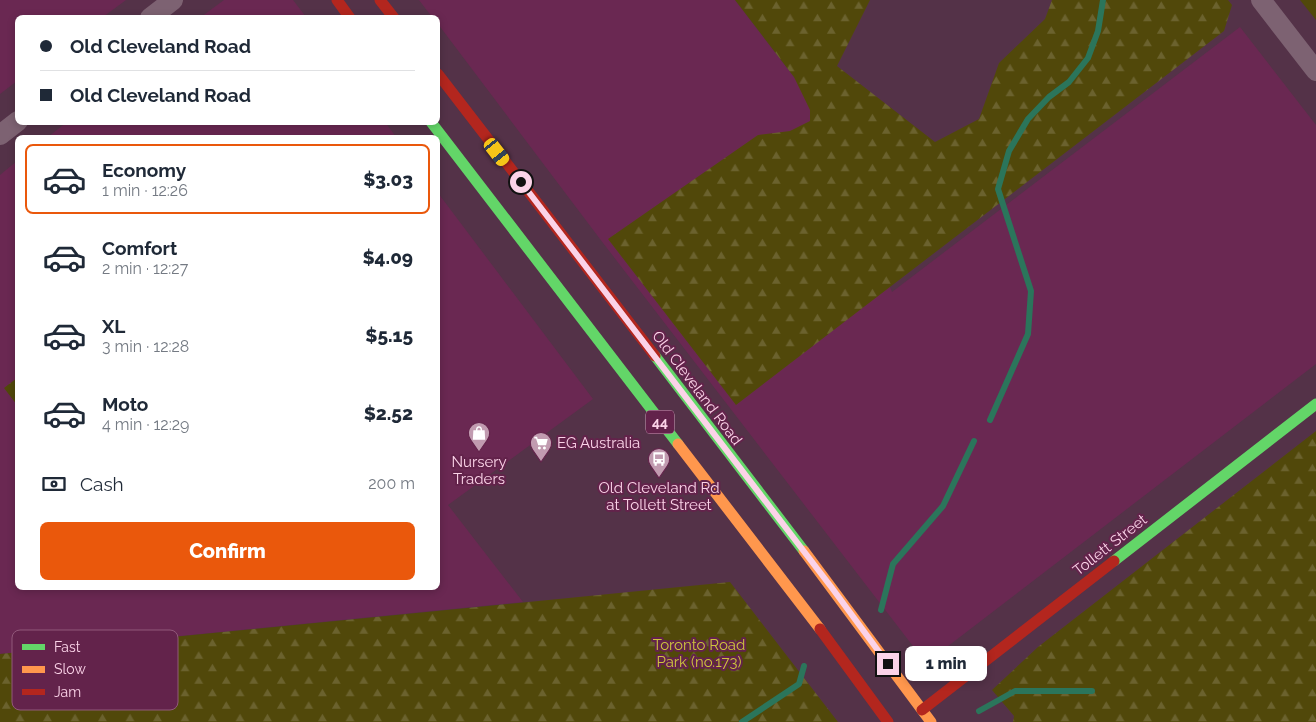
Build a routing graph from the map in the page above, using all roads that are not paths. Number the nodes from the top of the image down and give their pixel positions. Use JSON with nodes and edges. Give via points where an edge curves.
{"nodes":[{"id":1,"x":173,"y":0,"type":"edge"},
{"id":2,"x":337,"y":0,"type":"edge"},
{"id":3,"x":380,"y":0,"type":"edge"},
{"id":4,"x":1261,"y":0,"type":"edge"},
{"id":5,"x":154,"y":15,"type":"edge"},
{"id":6,"x":348,"y":15,"type":"edge"},
{"id":7,"x":392,"y":15,"type":"edge"},
{"id":8,"x":1316,"y":71,"type":"edge"},
{"id":9,"x":440,"y":77,"type":"edge"},
{"id":10,"x":15,"y":123,"type":"edge"},
{"id":11,"x":433,"y":125,"type":"edge"},
{"id":12,"x":0,"y":135,"type":"edge"},
{"id":13,"x":1316,"y":404,"type":"edge"},
{"id":14,"x":922,"y":710,"type":"junction"},
{"id":15,"x":888,"y":722,"type":"edge"},
{"id":16,"x":931,"y":722,"type":"edge"}],
"edges":[{"from":1,"to":5,"type":"street"},
{"from":2,"to":6,"type":"main road"},
{"from":3,"to":7,"type":"main road"},
{"from":4,"to":8,"type":"street"},
{"from":9,"to":14,"type":"main road","name":"Old Cleveland Road","number":"44"},
{"from":10,"to":12,"type":"street"},
{"from":11,"to":15,"type":"main road","number":"44"},
{"from":13,"to":14,"type":"main road","name":"Tollett Street"},
{"from":14,"to":16,"type":"main road","name":"Old Cleveland Road","number":"44"}]}
